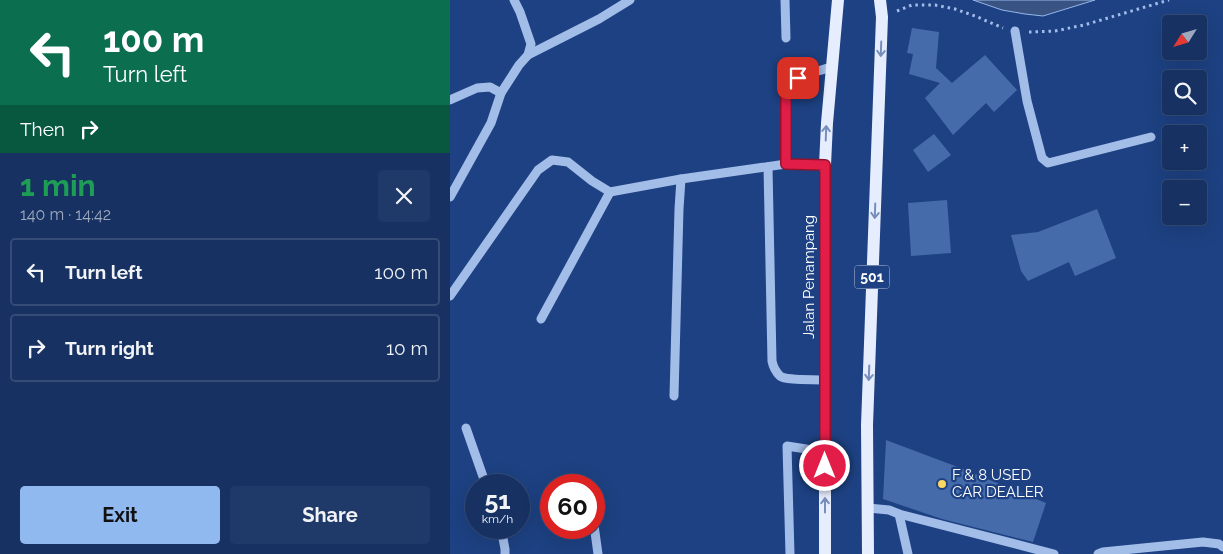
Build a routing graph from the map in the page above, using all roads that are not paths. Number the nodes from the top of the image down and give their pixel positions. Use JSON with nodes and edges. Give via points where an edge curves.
{"nodes":[{"id":1,"x":514,"y":0,"type":"edge"},
{"id":2,"x":630,"y":0,"type":"edge"},
{"id":3,"x":785,"y":0,"type":"edge"},
{"id":4,"x":838,"y":0,"type":"edge"},
{"id":5,"x":880,"y":0,"type":"edge"},
{"id":6,"x":1015,"y":31,"type":"road end"},
{"id":7,"x":786,"y":38,"type":"dead end"},
{"id":8,"x":528,"y":55,"type":"junction"},
{"id":9,"x":831,"y":67,"type":"junction"},
{"id":10,"x":501,"y":93,"type":"junction"},
{"id":11,"x":450,"y":100,"type":"edge"},
{"id":12,"x":1151,"y":137,"type":"dead end"},
{"id":13,"x":786,"y":164,"type":"junction"},
{"id":14,"x":825,"y":165,"type":"junction"},
{"id":15,"x":768,"y":167,"type":"junction"},
{"id":16,"x":682,"y":180,"type":"junction"},
{"id":17,"x":610,"y":192,"type":"junction"},
{"id":18,"x":450,"y":197,"type":"edge"},
{"id":19,"x":450,"y":296,"type":"edge"},
{"id":20,"x":541,"y":319,"type":"dead end"},
{"id":21,"x":825,"y":380,"type":"junction"},
{"id":22,"x":674,"y":396,"type":"dead end"},
{"id":23,"x":466,"y":428,"type":"dead end"},
{"id":24,"x":825,"y":452,"type":"junction"},
{"id":25,"x":482,"y":474,"type":"edge"},
{"id":26,"x":868,"y":508,"type":"junction"},
{"id":27,"x":899,"y":514,"type":"junction"},
{"id":28,"x":504,"y":539,"type":"edge"},
{"id":29,"x":596,"y":539,"type":"edge"},
{"id":30,"x":1223,"y":547,"type":"edge"},
{"id":31,"x":505,"y":554,"type":"edge"},
{"id":32,"x":598,"y":554,"type":"edge"},
{"id":33,"x":790,"y":554,"type":"edge"},
{"id":34,"x":825,"y":554,"type":"edge"},
{"id":35,"x":868,"y":554,"type":"edge"},
{"id":36,"x":908,"y":554,"type":"edge"},
{"id":37,"x":1054,"y":554,"type":"edge"},
{"id":38,"x":1098,"y":554,"type":"edge"}],
"edges":[{"from":1,"to":8,"type":"street","via":[[532,44]]},
{"from":2,"to":8,"type":"street"},
{"from":3,"to":7,"type":"street"},
{"from":4,"to":9,"type":"main road","name":"Jalan Penampang"},
{"from":5,"to":26,"type":"main road","number":"501","one_way":true,"via":[[882,17],[867,426]]},
{"from":6,"to":12,"type":"street","via":[[1027,101],[1042,158],[1048,163]]},
{"from":8,"to":10,"type":"street"},
{"from":9,"to":13,"type":"street","via":[[798,78],[789,86],[785,104]]},
{"from":14,"to":9,"type":"main road","name":"Jalan Penampang","one_way":true},
{"from":10,"to":11,"type":"street","via":[[490,87],[477,88]]},
{"from":10,"to":18,"type":"street","via":[[491,123]]},
{"from":13,"to":14,"type":"street"},
{"from":13,"to":15,"type":"street"},
{"from":14,"to":21,"type":"main road","name":"Jalan Penampang"},
{"from":15,"to":16,"type":"street"},
{"from":15,"to":21,"type":"street","via":[[772,362],[780,376]]},
{"from":16,"to":17,"type":"street"},
{"from":16,"to":22,"type":"street"},
{"from":17,"to":19,"type":"street","via":[[568,162],[552,160],[538,170]]},
{"from":17,"to":20,"type":"street"},
{"from":21,"to":24,"type":"main road","name":"Jalan Penampang"},
{"from":23,"to":25,"type":"street"},
{"from":24,"to":33,"type":"street","via":[[787,446]]},
{"from":34,"to":24,"type":"main road","name":"Jalan Penampang","one_way":true},
{"from":26,"to":27,"type":"street"},
{"from":26,"to":35,"type":"main road","number":"501"},
{"from":27,"to":36,"type":"street"},
{"from":27,"to":37,"type":"street"},
{"from":28,"to":31,"type":"street"},
{"from":29,"to":32,"type":"street"},
{"from":30,"to":38,"type":"street","via":[[1203,542]]}]}
